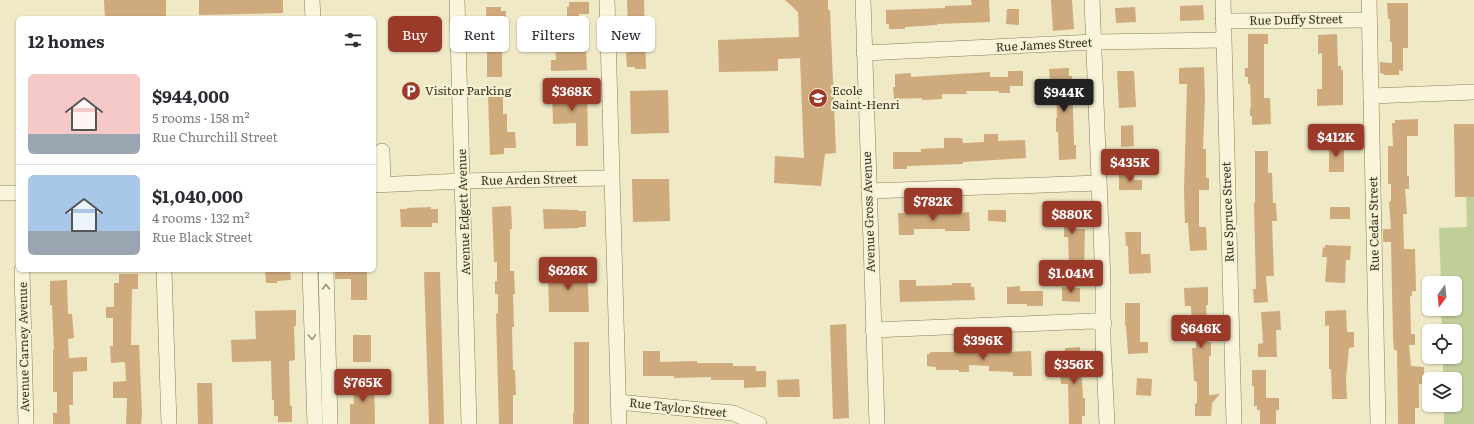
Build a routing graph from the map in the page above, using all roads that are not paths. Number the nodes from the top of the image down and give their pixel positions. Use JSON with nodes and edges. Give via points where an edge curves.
{"nodes":[{"id":1,"x":312,"y":0,"type":"edge"},
{"id":2,"x":457,"y":0,"type":"edge"},
{"id":3,"x":607,"y":0,"type":"edge"},
{"id":4,"x":863,"y":0,"type":"edge"},
{"id":5,"x":1092,"y":0,"type":"edge"},
{"id":6,"x":1223,"y":0,"type":"edge"},
{"id":7,"x":1369,"y":0,"type":"edge"},
{"id":8,"x":313,"y":16,"type":"edge"},
{"id":9,"x":1369,"y":20,"type":"junction"},
{"id":10,"x":1223,"y":21,"type":"junction"},
{"id":11,"x":1223,"y":40,"type":"junction"},
{"id":12,"x":1094,"y":42,"type":"junction"},
{"id":13,"x":864,"y":53,"type":"junction"},
{"id":14,"x":1474,"y":92,"type":"edge"},
{"id":15,"x":1371,"y":96,"type":"junction"},
{"id":16,"x":382,"y":151,"type":"dead end"},
{"id":17,"x":611,"y":178,"type":"junction"},
{"id":18,"x":463,"y":181,"type":"junction"},
{"id":19,"x":1099,"y":183,"type":"junction"},
{"id":20,"x":378,"y":184,"type":"edge"},
{"id":21,"x":869,"y":191,"type":"junction"},
{"id":22,"x":0,"y":193,"type":"edge"},
{"id":23,"x":16,"y":193,"type":"edge"},
{"id":24,"x":22,"y":272,"type":"edge"},
{"id":25,"x":164,"y":272,"type":"edge"},
{"id":26,"x":310,"y":272,"type":"edge"},
{"id":27,"x":326,"y":272,"type":"edge"},
{"id":28,"x":312,"y":311,"type":"junction"},
{"id":29,"x":327,"y":312,"type":"junction"},
{"id":30,"x":1098,"y":322,"type":"junction"},
{"id":31,"x":873,"y":330,"type":"junction"},
{"id":32,"x":618,"y":402,"type":"junction"},
{"id":33,"x":26,"y":424,"type":"edge"},
{"id":34,"x":169,"y":424,"type":"edge"},
{"id":35,"x":314,"y":424,"type":"edge"},
{"id":36,"x":330,"y":424,"type":"edge"},
{"id":37,"x":469,"y":424,"type":"edge"},
{"id":38,"x":619,"y":424,"type":"edge"},
{"id":39,"x":759,"y":424,"type":"edge"},
{"id":40,"x":877,"y":424,"type":"edge"},
{"id":41,"x":1108,"y":424,"type":"edge"},
{"id":42,"x":1234,"y":424,"type":"edge"},
{"id":43,"x":1378,"y":424,"type":"edge"}],
"edges":[{"from":1,"to":8,"type":"street"},
{"from":2,"to":18,"type":"street","name":"Avenue Edgett Avenue"},
{"from":3,"to":17,"type":"street"},
{"from":4,"to":13,"type":"street","name":"Avenue Gross Avenue"},
{"from":5,"to":12,"type":"street"},
{"from":6,"to":10,"type":"street","name":"Rue Spruce Street"},
{"from":7,"to":9,"type":"street","name":"Rue Cedar Street"},
{"from":9,"to":10,"type":"street","name":"Rue Duffy Street"},
{"from":9,"to":15,"type":"street","name":"Rue Cedar Street"},
{"from":10,"to":11,"type":"street","name":"Rue Spruce Street"},
{"from":11,"to":12,"type":"street","name":"Rue James Street"},
{"from":11,"to":42,"type":"street","name":"Rue Spruce Street"},
{"from":12,"to":13,"type":"street","name":"Rue James Street"},
{"from":12,"to":19,"type":"street"},
{"from":13,"to":21,"type":"street","name":"Avenue Gross Avenue"},
{"from":14,"to":15,"type":"street"},
{"from":15,"to":43,"type":"street","name":"Rue Cedar Street"},
{"from":16,"to":20,"type":"street"},
{"from":17,"to":18,"type":"street","name":"Rue Arden Street"},
{"from":17,"to":32,"type":"street"},
{"from":18,"to":20,"type":"street","name":"Rue Arden Street"},
{"from":18,"to":37,"type":"street","name":"Avenue Edgett Avenue"},
{"from":19,"to":21,"type":"street"},
{"from":19,"to":30,"type":"street"},
{"from":21,"to":31,"type":"street","name":"Avenue Gross Avenue"},
{"from":22,"to":23,"type":"street"},
{"from":24,"to":33,"type":"street","name":"Avenue Carney Avenue"},
{"from":25,"to":34,"type":"street"},
{"from":26,"to":28,"type":"street"},
{"from":29,"to":27,"type":"street","one_way":true},
{"from":28,"to":29,"type":"street"},
{"from":28,"to":35,"type":"street","one_way":true},
{"from":29,"to":36,"type":"street"},
{"from":30,"to":31,"type":"street"},
{"from":30,"to":41,"type":"street","via":[[1103,341]]},
{"from":31,"to":40,"type":"street","name":"Avenue Gross Avenue"},
{"from":32,"to":38,"type":"street"},
{"from":32,"to":39,"type":"street","name":"Rue Taylor Street","via":[[733,413]]}]}
